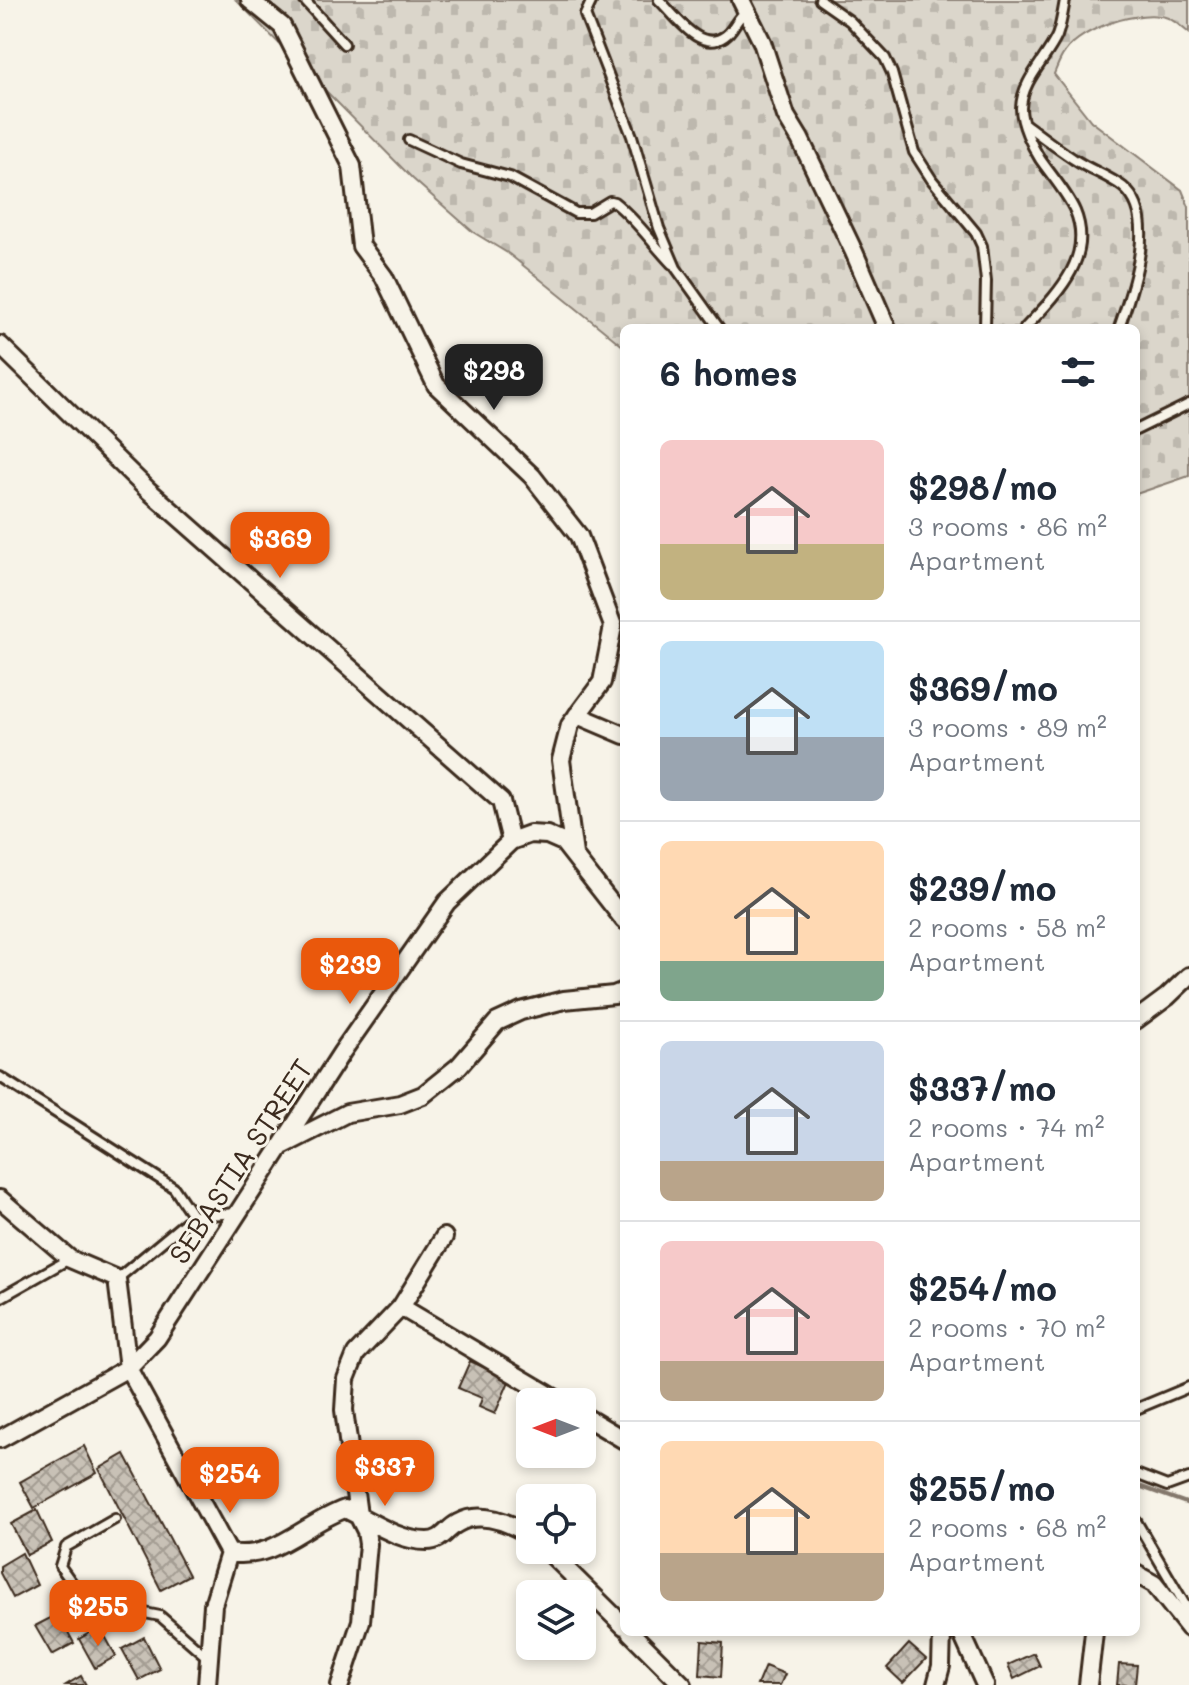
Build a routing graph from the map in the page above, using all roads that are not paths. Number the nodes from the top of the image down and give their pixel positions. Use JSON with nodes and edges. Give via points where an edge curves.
{"nodes":[{"id":1,"x":250,"y":0,"type":"edge"},
{"id":2,"x":304,"y":0,"type":"edge"},
{"id":3,"x":592,"y":0,"type":"edge"},
{"id":4,"x":659,"y":0,"type":"edge"},
{"id":5,"x":820,"y":0,"type":"edge"},
{"id":6,"x":1065,"y":0,"type":"edge"},
{"id":7,"x":743,"y":6,"type":"edge"},
{"id":8,"x":344,"y":44,"type":"dead end"},
{"id":9,"x":1024,"y":123,"type":"junction"},
{"id":10,"x":409,"y":140,"type":"dead end"},
{"id":11,"x":676,"y":268,"type":"junction"},
{"id":12,"x":716,"y":324,"type":"edge"},
{"id":13,"x":885,"y":324,"type":"edge"},
{"id":14,"x":985,"y":324,"type":"edge"},
{"id":15,"x":1028,"y":324,"type":"edge"},
{"id":16,"x":1120,"y":324,"type":"edge"},
{"id":17,"x":0,"y":345,"type":"edge"},
{"id":18,"x":1189,"y":404,"type":"edge"},
{"id":19,"x":1140,"y":428,"type":"edge"},
{"id":20,"x":577,"y":715,"type":"junction"},
{"id":21,"x":620,"y":733,"type":"edge"},
{"id":22,"x":511,"y":841,"type":"junction"},
{"id":23,"x":574,"y":854,"type":"junction"},
{"id":24,"x":620,"y":915,"type":"edge"},
{"id":25,"x":1189,"y":976,"type":"edge"},
{"id":26,"x":620,"y":992,"type":"edge"},
{"id":27,"x":1140,"y":1017,"type":"edge"},
{"id":28,"x":0,"y":1077,"type":"edge"},
{"id":29,"x":279,"y":1148,"type":"junction"},
{"id":30,"x":0,"y":1199,"type":"edge"},
{"id":31,"x":237,"y":1213,"type":"junction"},
{"id":32,"x":193,"y":1216,"type":"junction"},
{"id":33,"x":444,"y":1237,"type":"dead end"},
{"id":34,"x":70,"y":1259,"type":"junction"},
{"id":35,"x":117,"y":1279,"type":"junction"},
{"id":36,"x":0,"y":1298,"type":"edge"},
{"id":37,"x":401,"y":1307,"type":"junction"},
{"id":38,"x":128,"y":1368,"type":"junction"},
{"id":39,"x":1189,"y":1387,"type":"edge"},
{"id":40,"x":537,"y":1388,"type":"edge"},
{"id":41,"x":1140,"y":1407,"type":"edge"},
{"id":42,"x":596,"y":1423,"type":"edge"},
{"id":43,"x":620,"y":1438,"type":"edge"},
{"id":44,"x":0,"y":1439,"type":"edge"},
{"id":45,"x":1140,"y":1476,"type":"edge"},
{"id":46,"x":1189,"y":1478,"type":"edge"},
{"id":47,"x":358,"y":1515,"type":"junction"},
{"id":48,"x":115,"y":1519,"type":"dead end"},
{"id":49,"x":516,"y":1527,"type":"edge"},
{"id":50,"x":1140,"y":1528,"type":"edge"},
{"id":51,"x":229,"y":1553,"type":"junction"},
{"id":52,"x":561,"y":1564,"type":"edge"},
{"id":53,"x":1140,"y":1576,"type":"edge"},
{"id":54,"x":620,"y":1622,"type":"edge"},
{"id":55,"x":1189,"y":1628,"type":"edge"},
{"id":56,"x":634,"y":1636,"type":"edge"},
{"id":57,"x":942,"y":1636,"type":"edge"},
{"id":58,"x":963,"y":1636,"type":"edge"},
{"id":59,"x":1094,"y":1636,"type":"edge"},
{"id":60,"x":208,"y":1658,"type":"junction"},
{"id":61,"x":207,"y":1685,"type":"edge"},
{"id":62,"x":340,"y":1685,"type":"edge"},
{"id":63,"x":683,"y":1685,"type":"edge"},
{"id":64,"x":936,"y":1685,"type":"edge"},
{"id":65,"x":985,"y":1685,"type":"edge"},
{"id":66,"x":1088,"y":1685,"type":"edge"}],
"edges":[{"from":1,"to":20,"type":"street","via":[[282,26],[352,166],[361,246],[384,277],[436,385],[532,476],[579,536],[613,626],[602,682]]},
{"from":2,"to":8,"type":"lane"},
{"from":3,"to":11,"type":"lane","via":[[585,15]]},
{"from":4,"to":7,"type":"lane","via":[[702,41],[712,43],[728,35]]},
{"from":5,"to":14,"type":"lane","via":[[850,21],[885,58],[914,152],[976,233],[986,281]]},
{"from":6,"to":9,"type":"lane","via":[[1057,35],[1026,86]]},
{"from":7,"to":13,"type":"street","via":[[762,42],[786,116]]},
{"from":9,"to":15,"type":"lane","via":[[1035,151],[1075,211],[1080,237],[1070,276]]},
{"from":9,"to":16,"type":"lane","via":[[1125,188],[1137,208],[1141,255]]},
{"from":10,"to":11,"type":"lane","via":[[461,164],[510,177],[576,213],[614,202]]},
{"from":11,"to":12,"type":"lane"},
{"from":17,"to":22,"type":"street","via":[[148,490],[501,801]]},
{"from":18,"to":19,"type":"lane"},
{"from":20,"to":21,"type":"street"},
{"from":20,"to":23,"type":"street","via":[[561,760]]},
{"from":22,"to":23,"type":"street","via":[[547,835]]},
{"from":22,"to":29,"type":"street","name":"SEBASTIA STREET","via":[[447,902]]},
{"from":23,"to":24,"type":"street"},
{"from":25,"to":27,"type":"street"},
{"from":26,"to":29,"type":"street","via":[[564,1000],[497,1022],[459,1066],[423,1095],[347,1113]]},
{"from":28,"to":32,"type":"lane","via":[[174,1188]]},
{"from":29,"to":31,"type":"street","name":"SEBASTIA STREET"},
{"from":30,"to":34,"type":"street"},
{"from":31,"to":32,"type":"lane"},
{"from":31,"to":38,"type":"street","name":"SEBASTIA STREET","via":[[157,1338]]},
{"from":32,"to":35,"type":"lane"},
{"from":33,"to":37,"type":"street"},
{"from":34,"to":35,"type":"street"},
{"from":34,"to":36,"type":"lane"},
{"from":35,"to":38,"type":"street"},
{"from":37,"to":40,"type":"street"},
{"from":37,"to":47,"type":"street","via":[[356,1354],[346,1379],[344,1410]]},
{"from":38,"to":44,"type":"street","name":"SEBASTIA STREET"},
{"from":38,"to":51,"type":"street"},
{"from":39,"to":41,"type":"lane"},
{"from":42,"to":43,"type":"street"},
{"from":45,"to":46,"type":"lane","via":[[1167,1486]]},
{"from":47,"to":49,"type":"street","via":[[376,1526],[431,1542],[473,1518]]},
{"from":47,"to":51,"type":"street","via":[[345,1509],[331,1514],[257,1555]]},
{"from":47,"to":62,"type":"street","via":[[368,1544],[361,1621]]},
{"from":48,"to":60,"type":"lane","via":[[66,1547],[60,1566],[85,1601],[160,1616]]},
{"from":50,"to":55,"type":"lane","via":[[1188,1610]]},
{"from":51,"to":60,"type":"street","via":[[213,1605]]},
{"from":52,"to":54,"type":"street"},
{"from":53,"to":55,"type":"street","via":[[1154,1584]]},
{"from":56,"to":63,"type":"street"},
{"from":57,"to":64,"type":"street"},
{"from":58,"to":65,"type":"street"},
{"from":59,"to":66,"type":"street"},
{"from":60,"to":61,"type":"street"}]}
